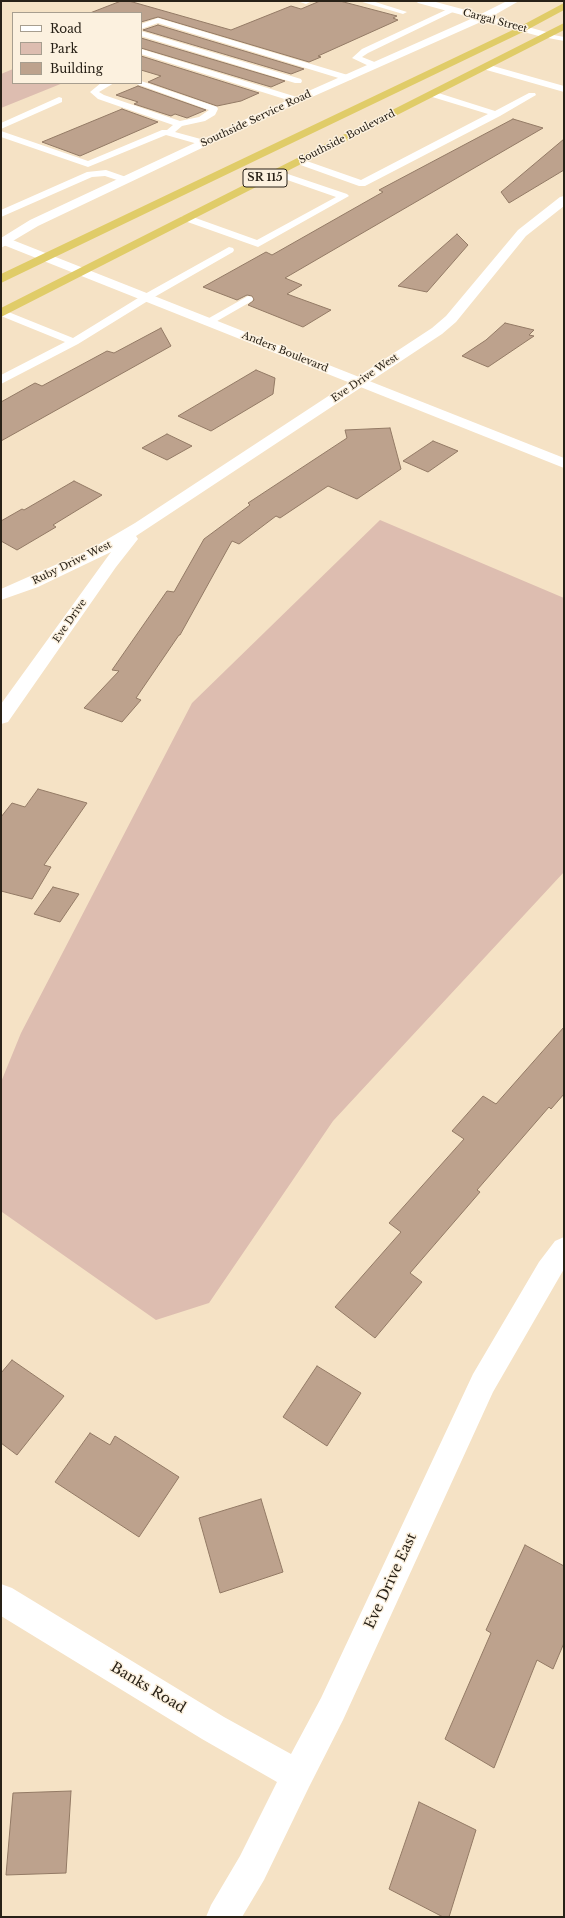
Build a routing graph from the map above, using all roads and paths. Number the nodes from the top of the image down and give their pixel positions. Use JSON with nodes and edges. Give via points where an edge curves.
{"nodes":[{"id":1,"x":363,"y":1,"type":"edge"},
{"id":2,"x":421,"y":1,"type":"edge"},
{"id":3,"x":514,"y":1,"type":"edge"},
{"id":4,"x":564,"y":6,"type":"edge"},
{"id":5,"x":453,"y":10,"type":"junction"},
{"id":6,"x":403,"y":12,"type":"dead end"},
{"id":7,"x":481,"y":17,"type":"junction"},
{"id":8,"x":564,"y":26,"type":"edge"},
{"id":9,"x":142,"y":27,"type":"edge"},
{"id":10,"x":522,"y":29,"type":"junction"},
{"id":11,"x":142,"y":33,"type":"edge"},
{"id":12,"x":546,"y":35,"type":"junction"},
{"id":13,"x":564,"y":39,"type":"edge"},
{"id":14,"x":142,"y":52,"type":"edge"},
{"id":15,"x":374,"y":65,"type":"junction"},
{"id":16,"x":486,"y":67,"type":"junction"},
{"id":17,"x":323,"y":70,"type":"junction"},
{"id":18,"x":348,"y":78,"type":"junction"},
{"id":19,"x":304,"y":79,"type":"junction"},
{"id":20,"x":107,"y":84,"type":"edge"},
{"id":21,"x":141,"y":84,"type":"edge"},
{"id":22,"x":564,"y":89,"type":"edge"},
{"id":23,"x":275,"y":92,"type":"junction"},
{"id":24,"x":432,"y":94,"type":"junction"},
{"id":25,"x":532,"y":96,"type":"dead end"},
{"id":26,"x":59,"y":100,"type":"dead end"},
{"id":27,"x":297,"y":100,"type":"junction"},
{"id":28,"x":497,"y":114,"type":"junction"},
{"id":29,"x":179,"y":124,"type":"junction"},
{"id":30,"x":1,"y":126,"type":"edge"},
{"id":31,"x":170,"y":133,"type":"junction"},
{"id":32,"x":1,"y":134,"type":"edge"},
{"id":33,"x":205,"y":143,"type":"junction"},
{"id":34,"x":298,"y":161,"type":"junction"},
{"id":35,"x":276,"y":173,"type":"junction"},
{"id":36,"x":126,"y":180,"type":"junction"},
{"id":37,"x":564,"y":200,"type":"edge"},
{"id":38,"x":1,"y":214,"type":"edge"},
{"id":39,"x":186,"y":218,"type":"junction"},
{"id":40,"x":5,"y":239,"type":"edge"},
{"id":41,"x":229,"y":250,"type":"dead end"},
{"id":42,"x":47,"y":257,"type":"junction"},
{"id":43,"x":83,"y":271,"type":"junction"},
{"id":44,"x":1,"y":279,"type":"edge"},
{"id":45,"x":146,"y":297,"type":"junction"},
{"id":46,"x":248,"y":299,"type":"dead end"},
{"id":47,"x":2,"y":313,"type":"edge"},
{"id":48,"x":208,"y":322,"type":"junction"},
{"id":49,"x":74,"y":342,"type":"junction"},
{"id":50,"x":1,"y":380,"type":"edge"},
{"id":51,"x":359,"y":382,"type":"junction"},
{"id":52,"x":564,"y":463,"type":"edge"},
{"id":53,"x":141,"y":526,"type":"junction"},
{"id":54,"x":1,"y":595,"type":"edge"},
{"id":55,"x":1,"y":718,"type":"edge"},
{"id":56,"x":564,"y":1249,"type":"edge"},
{"id":57,"x":1,"y":1599,"type":"edge"},
{"id":58,"x":297,"y":1775,"type":"junction"},
{"id":59,"x":223,"y":1917,"type":"edge"}],
"edges":[{"from":1,"to":6,"type":"lane"},
{"from":2,"to":5,"type":"street","name":"Cargal Street"},
{"from":3,"to":7,"type":"street","name":"Southside Service Road"},
{"from":4,"to":10,"type":"highway","name":"Southside Boulevard","number":"SR 115"},
{"from":5,"to":7,"type":"street","name":"Cargal Street"},
{"from":5,"to":15,"type":"lane","via":[[365,51],[356,58]]},
{"from":7,"to":10,"type":"street","name":"Cargal Street"},
{"from":7,"to":15,"type":"street","name":"Southside Service Road"},
{"from":8,"to":12,"type":"highway","name":"Southside Boulevard","number":"SR 115"},
{"from":9,"to":17,"type":"lane","via":[[158,20]]},
{"from":10,"to":12,"type":"street","name":"Cargal Street"},
{"from":10,"to":42,"type":"highway","name":"Southside Boulevard","number":"SR 115"},
{"from":11,"to":19,"type":"lane"},
{"from":12,"to":13,"type":"lane"},
{"from":12,"to":16,"type":"highway","name":"Southside Boulevard","number":"SR 115"},
{"from":14,"to":23,"type":"lane"},
{"from":15,"to":18,"type":"street","name":"Southside Service Road"},
{"from":16,"to":22,"type":"lane"},
{"from":16,"to":24,"type":"highway","name":"Southside Boulevard","number":"SR 115"},
{"from":17,"to":18,"type":"lane"},
{"from":17,"to":19,"type":"lane"},
{"from":18,"to":27,"type":"street","name":"Southside Service Road"},
{"from":19,"to":23,"type":"lane"},
{"from":20,"to":29,"type":"lane","via":[[94,92],[101,97]]},
{"from":21,"to":29,"type":"lane","via":[[214,109],[202,119]]},
{"from":23,"to":27,"type":"lane"},
{"from":24,"to":28,"type":"lane"},
{"from":24,"to":34,"type":"highway","name":"Southside Boulevard","number":"SR 115"},
{"from":25,"to":28,"type":"lane"},
{"from":26,"to":30,"type":"lane"},
{"from":27,"to":33,"type":"street","name":"Southside Service Road"},
{"from":28,"to":34,"type":"lane","via":[[362,184]]},
{"from":29,"to":31,"type":"lane"},
{"from":31,"to":32,"type":"lane","via":[[165,132],[88,164]]},
{"from":31,"to":33,"type":"lane"},
{"from":33,"to":36,"type":"street","name":"Southside Service Road"},
{"from":34,"to":35,"type":"highway","name":"Southside Boulevard","number":"SR 115"},
{"from":35,"to":39,"type":"highway","name":"Southside Boulevard","number":"SR 115"},
{"from":35,"to":39,"type":"lane","via":[[344,196],[258,244]]},
{"from":36,"to":38,"type":"lane","via":[[106,173],[90,174]]},
{"from":36,"to":40,"type":"street","name":"Southside Service Road","via":[[34,222]]},
{"from":37,"to":51,"type":"street","name":"Eve Drive West","via":[[522,233],[476,290],[437,331]]},
{"from":39,"to":43,"type":"highway","name":"Southside Boulevard","number":"SR 115"},
{"from":40,"to":42,"type":"street","name":"Anders Boulevard"},
{"from":41,"to":45,"type":"lane"},
{"from":42,"to":43,"type":"street","name":"Anders Boulevard"},
{"from":42,"to":44,"type":"highway","name":"Southside Boulevard","number":"SR 115"},
{"from":43,"to":45,"type":"street","name":"Anders Boulevard"},
{"from":43,"to":47,"type":"highway","name":"Southside Boulevard","number":"SR 115"},
{"from":45,"to":48,"type":"street","name":"Anders Boulevard"},
{"from":45,"to":49,"type":"lane"},
{"from":46,"to":48,"type":"lane"},
{"from":47,"to":49,"type":"lane"},
{"from":48,"to":51,"type":"street","name":"Anders Boulevard"},
{"from":49,"to":50,"type":"lane"},
{"from":51,"to":52,"type":"street","name":"Anders Boulevard"},
{"from":51,"to":53,"type":"street","name":"Eve Drive West"},
{"from":53,"to":54,"type":"street","name":"Ruby Drive West","via":[[94,554]]},
{"from":53,"to":55,"type":"street","name":"Eve Drive","via":[[110,563]]},
{"from":56,"to":58,"type":"street","name":"Eve Drive East","via":[[548,1270],[483,1383],[332,1709]]},
{"from":57,"to":58,"type":"street","name":"Banks Road","via":[[213,1728]]},
{"from":58,"to":59,"type":"street","name":"Eve Drive East","via":[[252,1868]]}]}
